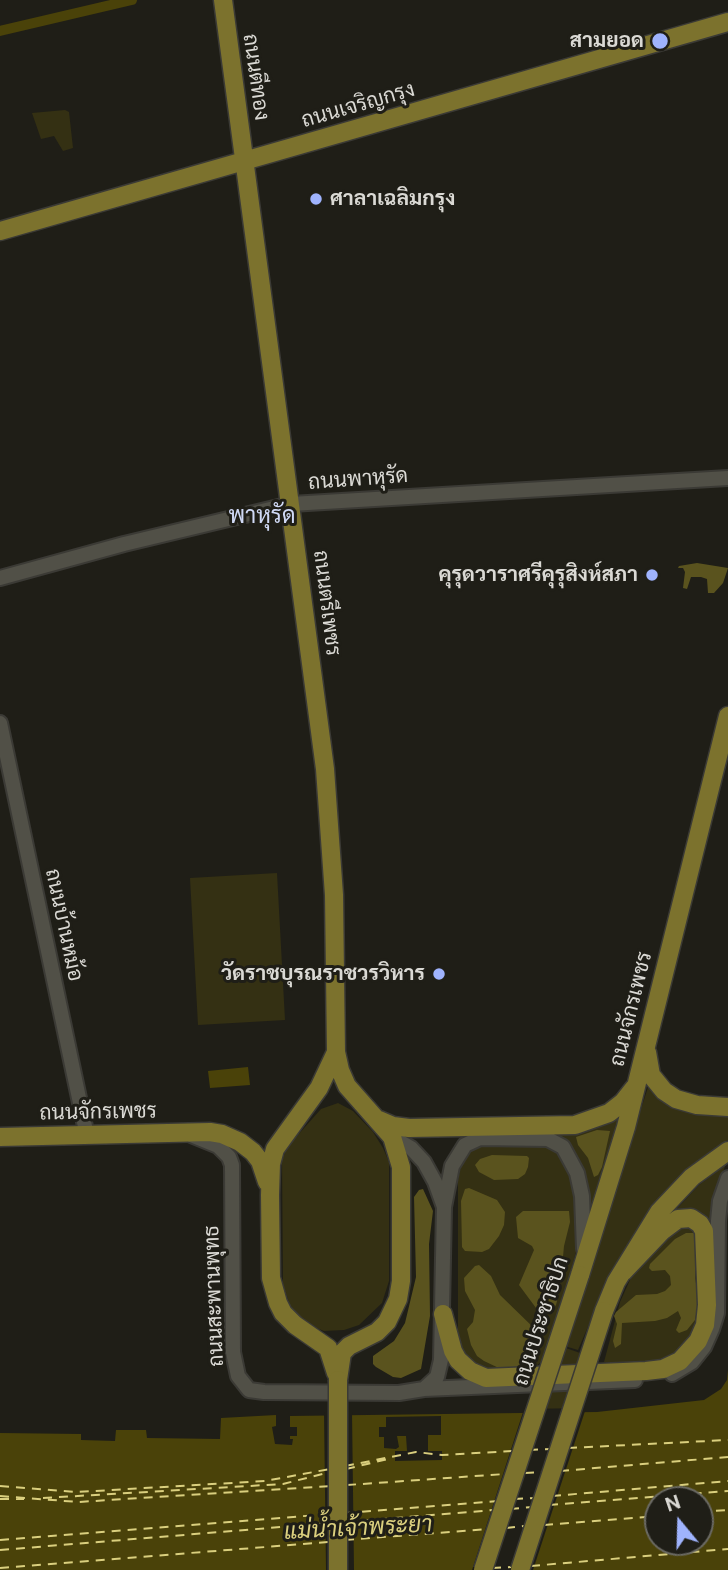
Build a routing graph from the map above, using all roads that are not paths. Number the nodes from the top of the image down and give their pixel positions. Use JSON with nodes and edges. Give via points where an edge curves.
{"nodes":[{"id":1,"x":223,"y":0,"type":"edge"},
{"id":2,"x":728,"y":22,"type":"edge"},
{"id":3,"x":245,"y":161,"type":"junction"},
{"id":4,"x":0,"y":231,"type":"edge"},
{"id":5,"x":728,"y":478,"type":"edge"},
{"id":6,"x":291,"y":504,"type":"junction"},
{"id":7,"x":0,"y":578,"type":"edge"},
{"id":8,"x":728,"y":716,"type":"edge"},
{"id":9,"x":0,"y":723,"type":"edge"},
{"id":10,"x":646,"y":1045,"type":"junction"},
{"id":11,"x":336,"y":1052,"type":"junction"},
{"id":12,"x":636,"y":1085,"type":"junction"},
{"id":13,"x":314,"y":1096,"type":"junction"},
{"id":14,"x":358,"y":1101,"type":"junction"},
{"id":15,"x":728,"y":1107,"type":"edge"},
{"id":16,"x":376,"y":1119,"type":"junction"},
{"id":17,"x":184,"y":1133,"type":"junction"},
{"id":18,"x":87,"y":1136,"type":"junction"},
{"id":19,"x":0,"y":1137,"type":"edge"},
{"id":20,"x":392,"y":1137,"type":"junction"},
{"id":21,"x":728,"y":1151,"type":"edge"},
{"id":22,"x":728,"y":1178,"type":"edge"},
{"id":23,"x":270,"y":1195,"type":"junction"},
{"id":24,"x":444,"y":1207,"type":"junction"},
{"id":25,"x":582,"y":1269,"type":"junction"},
{"id":26,"x":623,"y":1272,"type":"junction"},
{"id":27,"x":398,"y":1299,"type":"junction"},
{"id":28,"x":443,"y":1314,"type":"junction"},
{"id":29,"x":304,"y":1332,"type":"junction"},
{"id":30,"x":338,"y":1380,"type":"junction"},
{"id":31,"x":424,"y":1390,"type":"junction"},
{"id":32,"x":338,"y":1570,"type":"edge"},
{"id":33,"x":483,"y":1570,"type":"edge"},
{"id":34,"x":520,"y":1570,"type":"edge"}],
"edges":[{"from":1,"to":3,"type":"main road","name":"ถนนตีทอง"},
{"from":2,"to":3,"type":"main road","name":"ถนนเจริญกรุง"},
{"from":3,"to":4,"type":"main road","name":"ถนนเจริญกรุง"},
{"from":3,"to":6,"type":"main road","name":"ถนนตรีเพชร"},
{"from":5,"to":6,"type":"street","name":"ถนนพาหุรัด"},
{"from":6,"to":7,"type":"street","name":"ถนนพาหุรัด"},
{"from":6,"to":11,"type":"main road","name":"ถนนตรีเพชร","via":[[332,844]]},
{"from":8,"to":10,"type":"main road","name":"ถนนจักรเพชร"},
{"from":9,"to":18,"type":"street","name":"ถนนบ้านหม้อ"},
{"from":10,"to":12,"type":"main road","name":"ถนนจักรเพชร"},
{"from":10,"to":15,"type":"main road","via":[[651,1075],[664,1091],[697,1105]]},
{"from":11,"to":13,"type":"main road","name":"ถนนตรีเพชร"},
{"from":11,"to":14,"type":"main road","name":"ถนนตรีเพชร","via":[[347,1086]]},
{"from":12,"to":16,"type":"main road","name":"ถนนจักรเพชร","via":[[609,1113],[575,1125],[409,1128]]},
{"from":12,"to":25,"type":"main road","name":"ถนนประชาธิปก"},
{"from":13,"to":14,"type":"main road","via":[[342,1095]]},
{"from":13,"to":23,"type":"main road","via":[[275,1149]]},
{"from":14,"to":16,"type":"main road","name":"ถนนจักรเพชร"},
{"from":16,"to":20,"type":"main road","name":"ถนนจักรเพชร"},
{"from":17,"to":18,"type":"main road","name":"ถนนจักรเพชร"},
{"from":17,"to":23,"type":"main road","name":"ถนนจักรเพชร","via":[[222,1134],[240,1142],[260,1161]]},
{"from":17,"to":31,"type":"street","name":"ถนนสะพานพุทธ","via":[[218,1146],[232,1165],[233,1352],[245,1387],[264,1392]]},
{"from":18,"to":19,"type":"main road","name":"ถนนจักรเพชร"},
{"from":20,"to":24,"type":"street","via":[[424,1162]]},
{"from":20,"to":27,"type":"main road","via":[[401,1167]]},
{"from":21,"to":26,"type":"main road","via":[[692,1177],[659,1212]]},
{"from":22,"to":31,"type":"street","name":"ถนนสะพานพุทธ","via":[[718,1221],[716,1313],[704,1347],[685,1368],[653,1379]]},
{"from":23,"to":29,"type":"main road","via":[[271,1278],[283,1312]]},
{"from":24,"to":25,"type":"street","via":[[452,1166],[465,1145],[480,1138],[548,1139],[563,1147],[577,1173],[583,1206]]},
{"from":24,"to":28,"type":"street"},
{"from":25,"to":33,"type":"main road","name":"ถนนประชาธิปก","bridge":true},
{"from":26,"to":28,"type":"main road","via":[[678,1219],[691,1219],[705,1231],[705,1325],[680,1361],[646,1371],[486,1378],[458,1360]]},
{"from":26,"to":34,"type":"main road","bridge":true,"via":[[604,1311]]},
{"from":27,"to":29,"type":"main road","via":[[377,1322],[359,1333],[334,1337]]},
{"from":27,"to":30,"type":"main road","via":[[377,1332],[342,1353]]},
{"from":28,"to":31,"type":"street","via":[[440,1370]]},
{"from":29,"to":30,"type":"main road","via":[[328,1348]]},
{"from":30,"to":32,"type":"main road","bridge":true}]}
